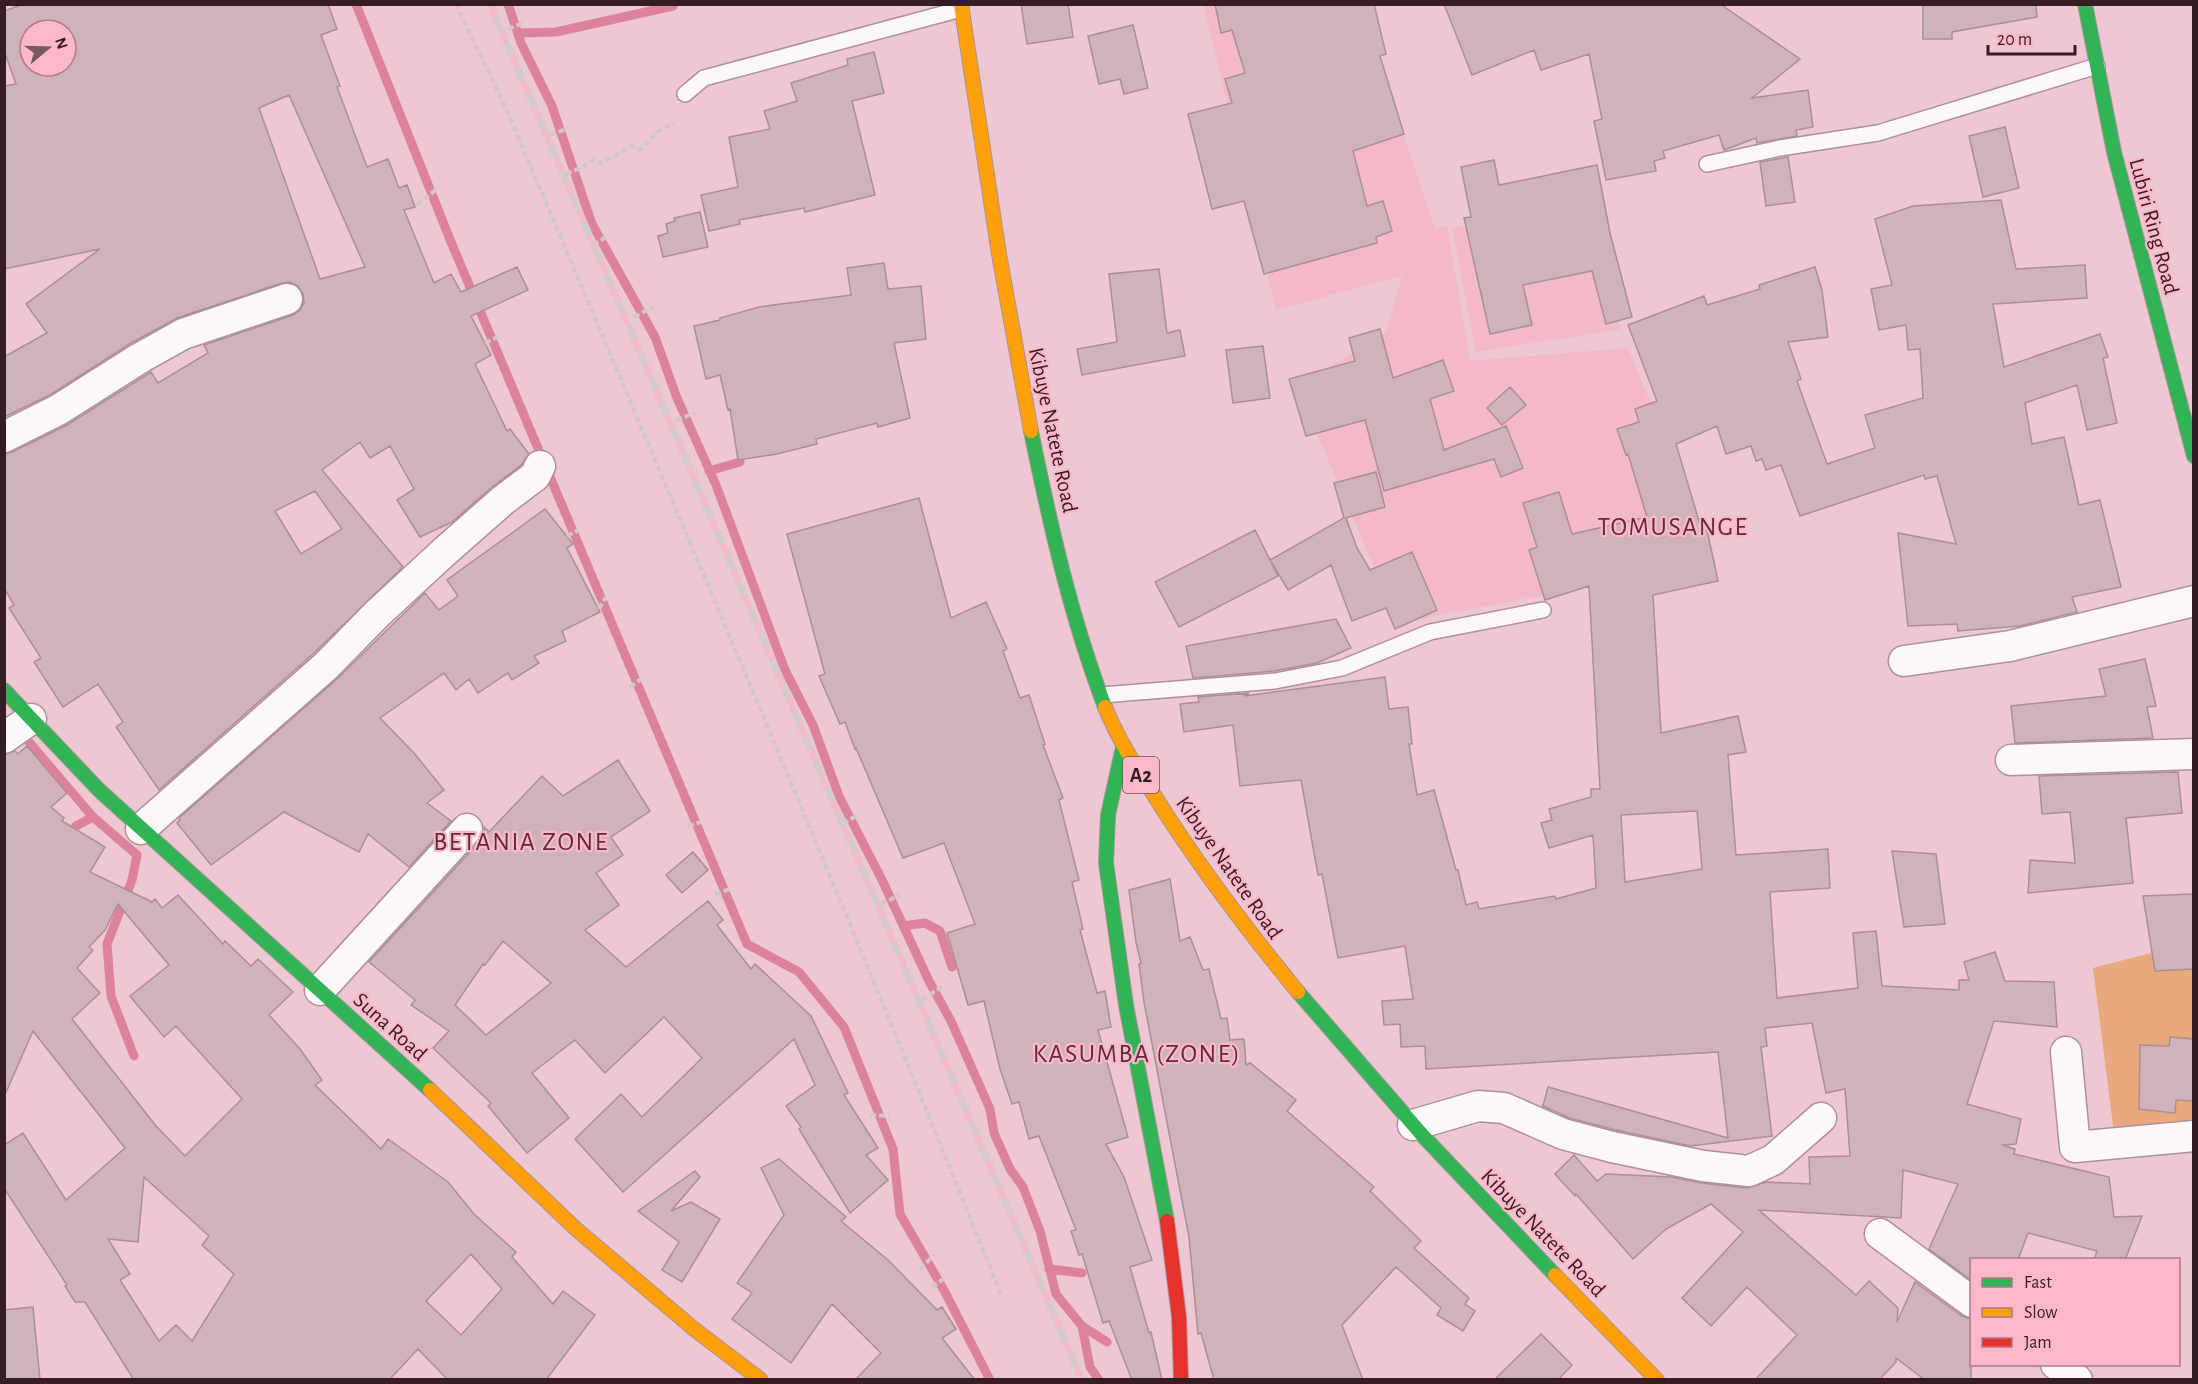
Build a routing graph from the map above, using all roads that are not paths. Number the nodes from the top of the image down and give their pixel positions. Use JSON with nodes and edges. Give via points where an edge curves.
{"nodes":[{"id":1,"x":2085,"y":4,"type":"edge"},
{"id":2,"x":961,"y":7,"type":"edge"},
{"id":3,"x":2097,"y":66,"type":"junction"},
{"id":4,"x":685,"y":94,"type":"dead end"},
{"id":5,"x":1707,"y":164,"type":"dead end"},
{"id":6,"x":287,"y":299,"type":"dead end"},
{"id":7,"x":4,"y":437,"type":"edge"},
{"id":8,"x":2193,"y":456,"type":"edge"},
{"id":9,"x":540,"y":466,"type":"dead end"},
{"id":10,"x":2193,"y":601,"type":"edge"},
{"id":11,"x":1543,"y":610,"type":"dead end"},
{"id":12,"x":1904,"y":661,"type":"dead end"},
{"id":13,"x":4,"y":690,"type":"edge"},
{"id":14,"x":1102,"y":695,"type":"junction"},
{"id":15,"x":31,"y":719,"type":"junction"},
{"id":16,"x":4,"y":738,"type":"edge"},
{"id":17,"x":1123,"y":747,"type":"junction"},
{"id":18,"x":2193,"y":754,"type":"edge"},
{"id":19,"x":2011,"y":760,"type":"dead end"},
{"id":20,"x":141,"y":829,"type":"junction"},
{"id":21,"x":468,"y":829,"type":"dead end"},
{"id":22,"x":320,"y":990,"type":"junction"},
{"id":23,"x":2066,"y":1052,"type":"dead end"},
{"id":24,"x":1821,"y":1118,"type":"dead end"},
{"id":25,"x":1413,"y":1125,"type":"junction"},
{"id":26,"x":2193,"y":1136,"type":"edge"},
{"id":27,"x":1880,"y":1234,"type":"dead end"},
{"id":28,"x":1970,"y":1301,"type":"edge"},
{"id":29,"x":2057,"y":1366,"type":"edge"},
{"id":30,"x":761,"y":1380,"type":"edge"},
{"id":31,"x":1181,"y":1380,"type":"edge"},
{"id":32,"x":1657,"y":1380,"type":"edge"},
{"id":33,"x":2077,"y":1380,"type":"edge"}],
"edges":[{"from":1,"to":3,"type":"main road","name":"Lubiri Ring Road"},
{"from":2,"to":4,"type":"lane","via":[[704,78]]},
{"from":2,"to":14,"type":"main road","name":"Kibuye Natete Road","number":"A2","via":[[1028,419],[1071,608]]},
{"from":3,"to":5,"type":"lane","via":[[1878,133]]},
{"from":3,"to":8,"type":"main road","name":"Lubiri Ring Road","via":[[2114,152]]},
{"from":6,"to":7,"type":"street","via":[[183,334],[58,410]]},
{"from":9,"to":20,"type":"street","via":[[535,476],[443,553],[326,666]]},
{"from":10,"to":12,"type":"street","via":[[2010,646]]},
{"from":11,"to":14,"type":"lane","via":[[1430,632],[1342,668],[1275,681]]},
{"from":13,"to":15,"type":"main road","name":"Suna Road"},
{"from":14,"to":17,"type":"main road","name":"Kibuye Natete Road","number":"A2"},
{"from":15,"to":16,"type":"street"},
{"from":15,"to":20,"type":"main road","name":"Suna Road"},
{"from":17,"to":25,"type":"main road","name":"Kibuye Natete Road","number":"A2","via":[[1249,933]]},
{"from":17,"to":31,"type":"main road","via":[[1108,815],[1106,863],[1126,1005],[1171,1240]]},
{"from":18,"to":19,"type":"street"},
{"from":20,"to":22,"type":"main road","name":"Suna Road"},
{"from":21,"to":22,"type":"street"},
{"from":22,"to":30,"type":"main road","name":"Suna Road","via":[[576,1229]]},
{"from":23,"to":26,"type":"street","via":[[2075,1147]]},
{"from":24,"to":25,"type":"street","via":[[1773,1160],[1749,1171],[1703,1166],[1612,1147],[1563,1134],[1504,1108],[1478,1106]]},
{"from":25,"to":32,"type":"main road","name":"Kibuye Natete Road","number":"A2"},
{"from":27,"to":28,"type":"street"},
{"from":29,"to":33,"type":"street"}]}
